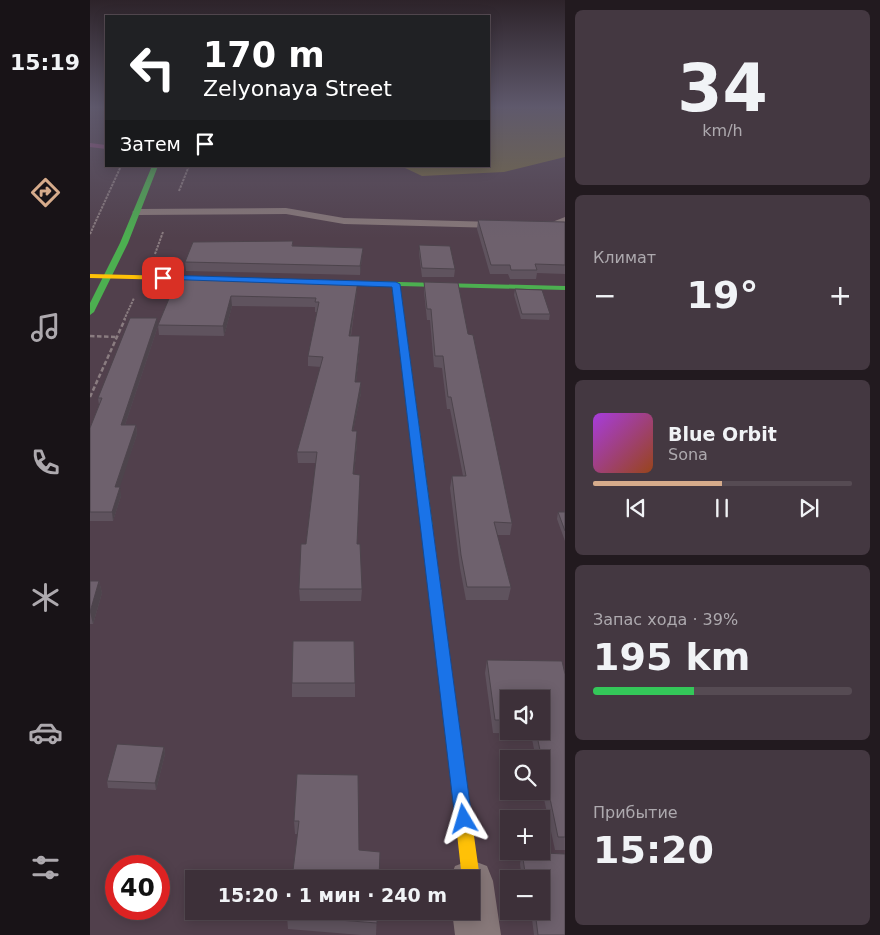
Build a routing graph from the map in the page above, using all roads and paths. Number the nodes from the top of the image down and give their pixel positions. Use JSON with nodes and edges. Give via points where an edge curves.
{"nodes":[{"id":1,"x":121,"y":167,"type":"edge"},
{"id":2,"x":154,"y":167,"type":"edge"},
{"id":3,"x":137,"y":212,"type":"junction"},
{"id":4,"x":565,"y":220,"type":"edge"},
{"id":5,"x":509,"y":225,"type":"edge"},
{"id":6,"x":565,"y":226,"type":"edge"},
{"id":7,"x":90,"y":234,"type":"edge"},
{"id":8,"x":90,"y":276,"type":"edge"},
{"id":9,"x":108,"y":276,"type":"junction"},
{"id":10,"x":231,"y":280,"type":"edge"},
{"id":11,"x":309,"y":282,"type":"edge"},
{"id":12,"x":396,"y":284,"type":"junction"},
{"id":13,"x":565,"y":288,"type":"edge"},
{"id":14,"x":90,"y":312,"type":"edge"},
{"id":15,"x":90,"y":336,"type":"edge"},
{"id":16,"x":116,"y":337,"type":"dead end"},
{"id":17,"x":470,"y":870,"type":"edge"},
{"id":18,"x":476,"y":920,"type":"edge"},
{"id":19,"x":478,"y":935,"type":"edge"}],
"edges":[{"from":1,"to":7,"type":"path"},
{"from":2,"to":3,"type":"street"},
{"from":3,"to":5,"type":"lane","via":[[286,211],[344,220]]},
{"from":3,"to":9,"type":"street"},
{"from":4,"to":6,"type":"lane","via":[[542,225]]},
{"from":8,"to":9,"type":"street"},
{"from":9,"to":10,"type":"street"},
{"from":9,"to":14,"type":"street"},
{"from":11,"to":12,"type":"street"},
{"from":12,"to":13,"type":"street"},
{"from":12,"to":17,"type":"street"},
{"from":15,"to":16,"type":"path"},
{"from":18,"to":19,"type":"street"}]}
